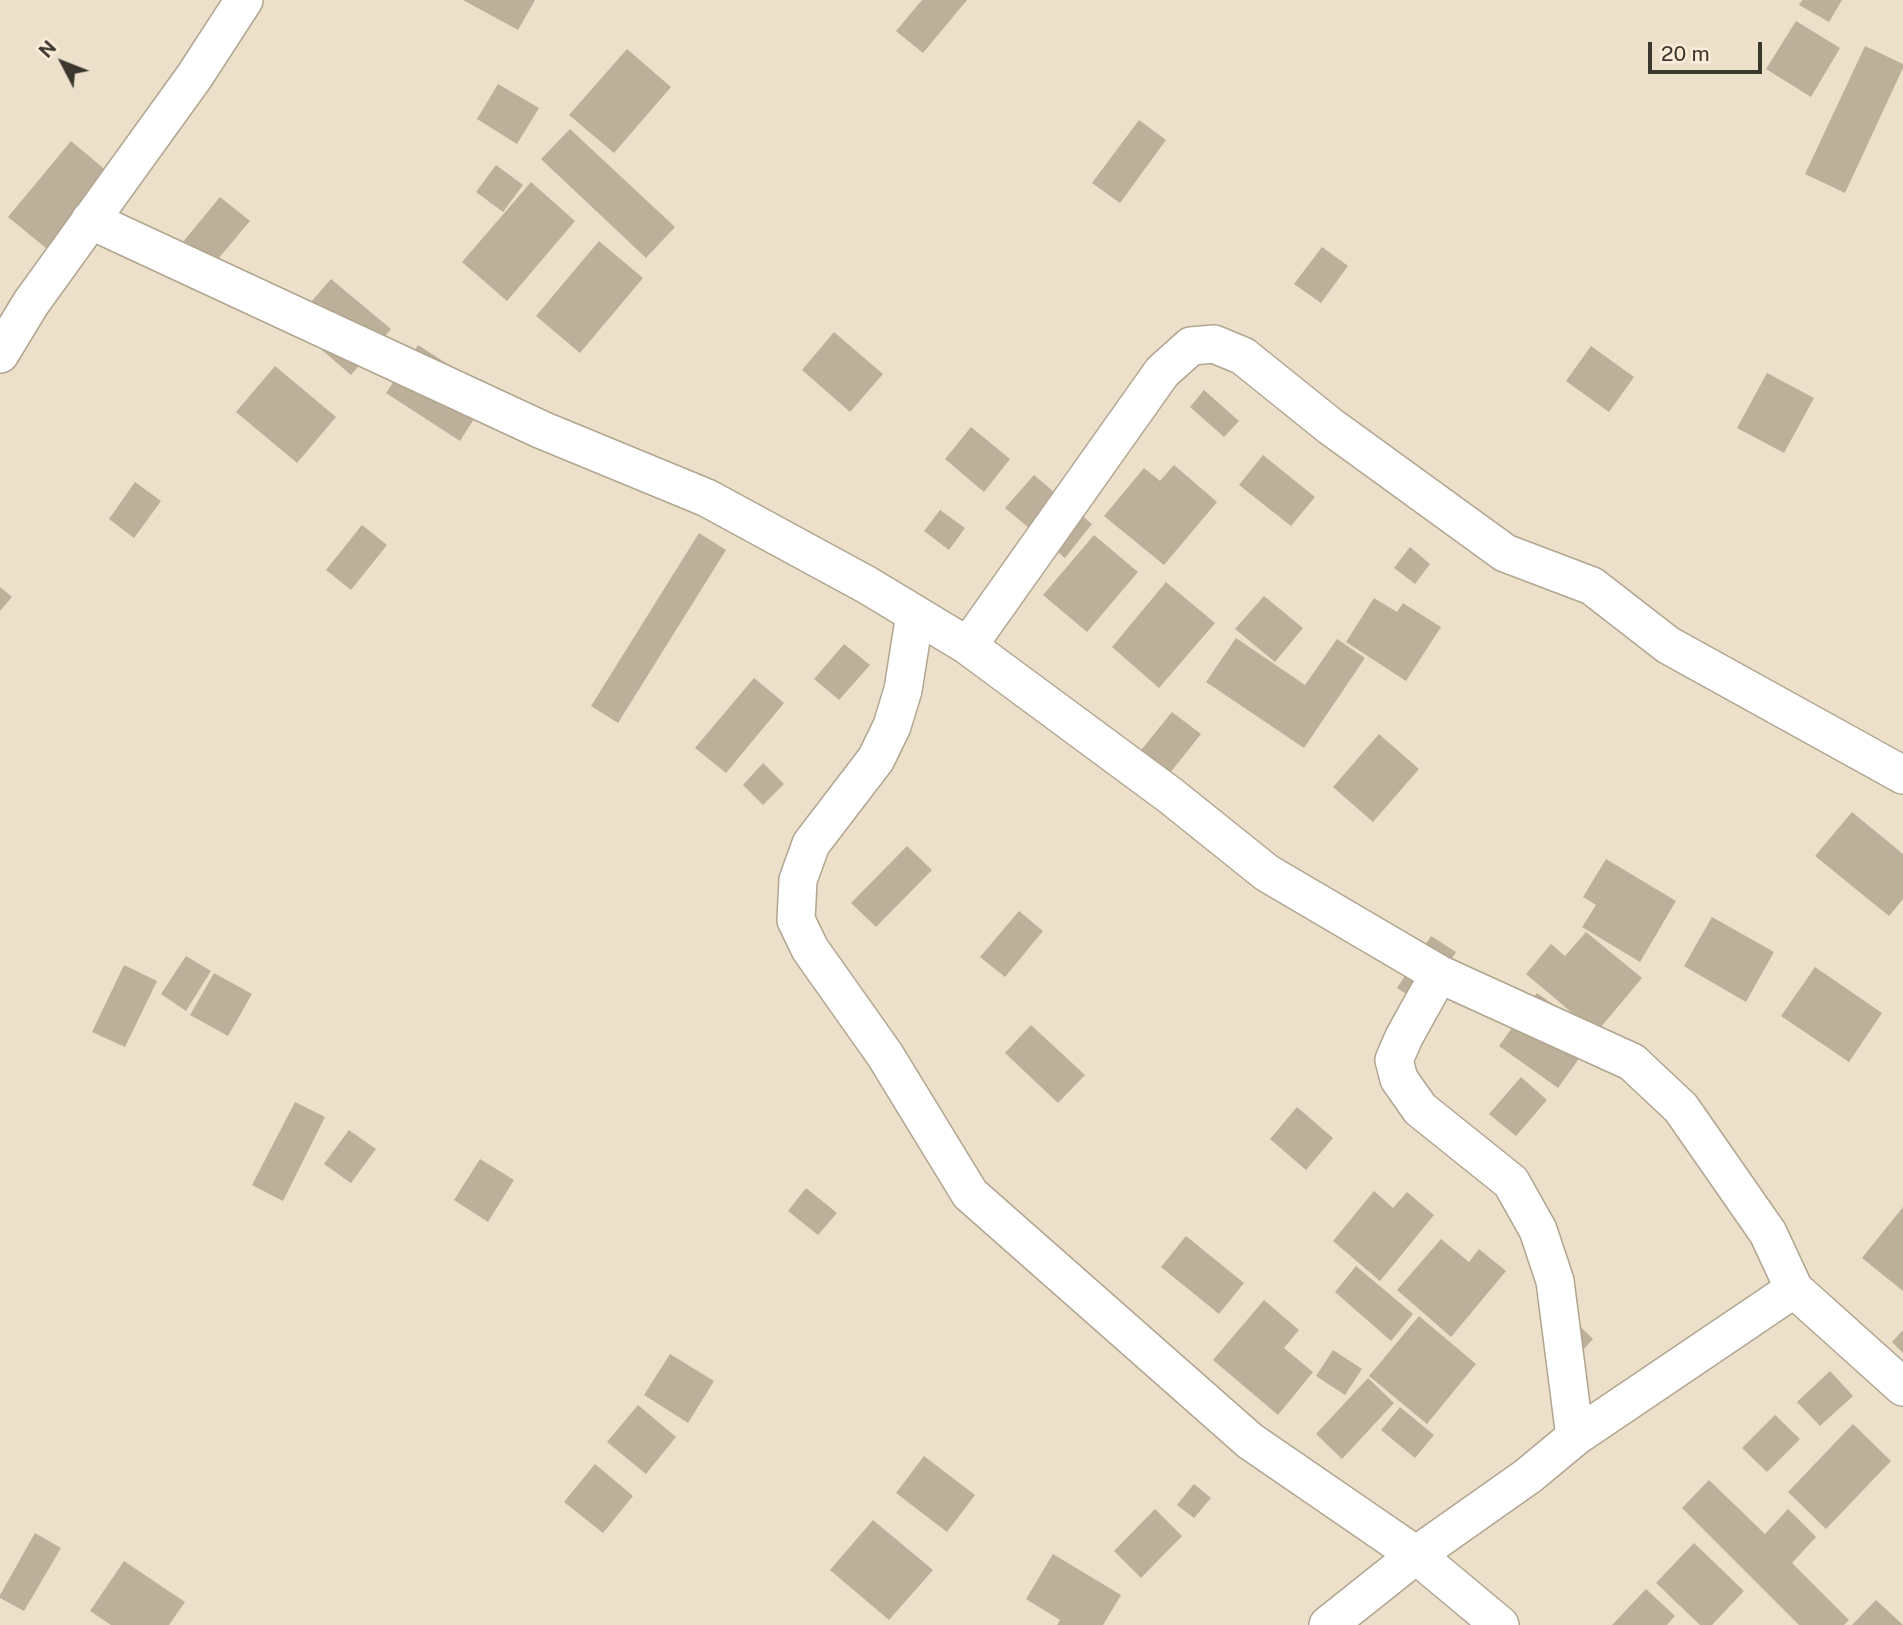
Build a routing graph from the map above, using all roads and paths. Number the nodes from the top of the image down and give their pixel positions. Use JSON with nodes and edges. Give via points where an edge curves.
{"nodes":[{"id":1,"x":244,"y":0,"type":"edge"},
{"id":2,"x":90,"y":220,"type":"junction"},
{"id":3,"x":0,"y":354,"type":"edge"},
{"id":4,"x":915,"y":614,"type":"junction"},
{"id":5,"x":968,"y":646,"type":"junction"},
{"id":6,"x":1903,"y":775,"type":"edge"},
{"id":7,"x":1439,"y":974,"type":"junction"},
{"id":8,"x":1794,"y":1289,"type":"junction"},
{"id":9,"x":1903,"y":1387,"type":"edge"},
{"id":10,"x":1575,"y":1437,"type":"junction"},
{"id":11,"x":1416,"y":1555,"type":"junction"},
{"id":12,"x":1328,"y":1625,"type":"edge"},
{"id":13,"x":1500,"y":1625,"type":"edge"}],
"edges":[{"from":1,"to":2,"type":"street"},
{"from":2,"to":3,"type":"street"},
{"from":2,"to":4,"type":"street","via":[[542,430],[707,498]]},
{"from":4,"to":5,"type":"street"},
{"from":4,"to":11,"type":"street","via":[[903,690],[892,726],[876,759],[811,844],[798,880],[796,920],[810,949],[885,1055],[970,1194],[1250,1441]]},
{"from":5,"to":6,"type":"street","via":[[1162,372],[1191,346],[1214,344],[1243,356],[1330,426],[1505,553],[1592,586],[1668,645]]},
{"from":5,"to":7,"type":"street","via":[[1267,873]]},
{"from":7,"to":8,"type":"street","via":[[1632,1062],[1681,1108],[1768,1233]]},
{"from":7,"to":10,"type":"street","via":[[1394,1060],[1399,1079],[1420,1110],[1511,1182],[1538,1230],[1555,1281]]},
{"from":8,"to":9,"type":"street"},
{"from":8,"to":10,"type":"street"},
{"from":10,"to":11,"type":"street"},
{"from":11,"to":12,"type":"street"},
{"from":11,"to":13,"type":"street"}]}
